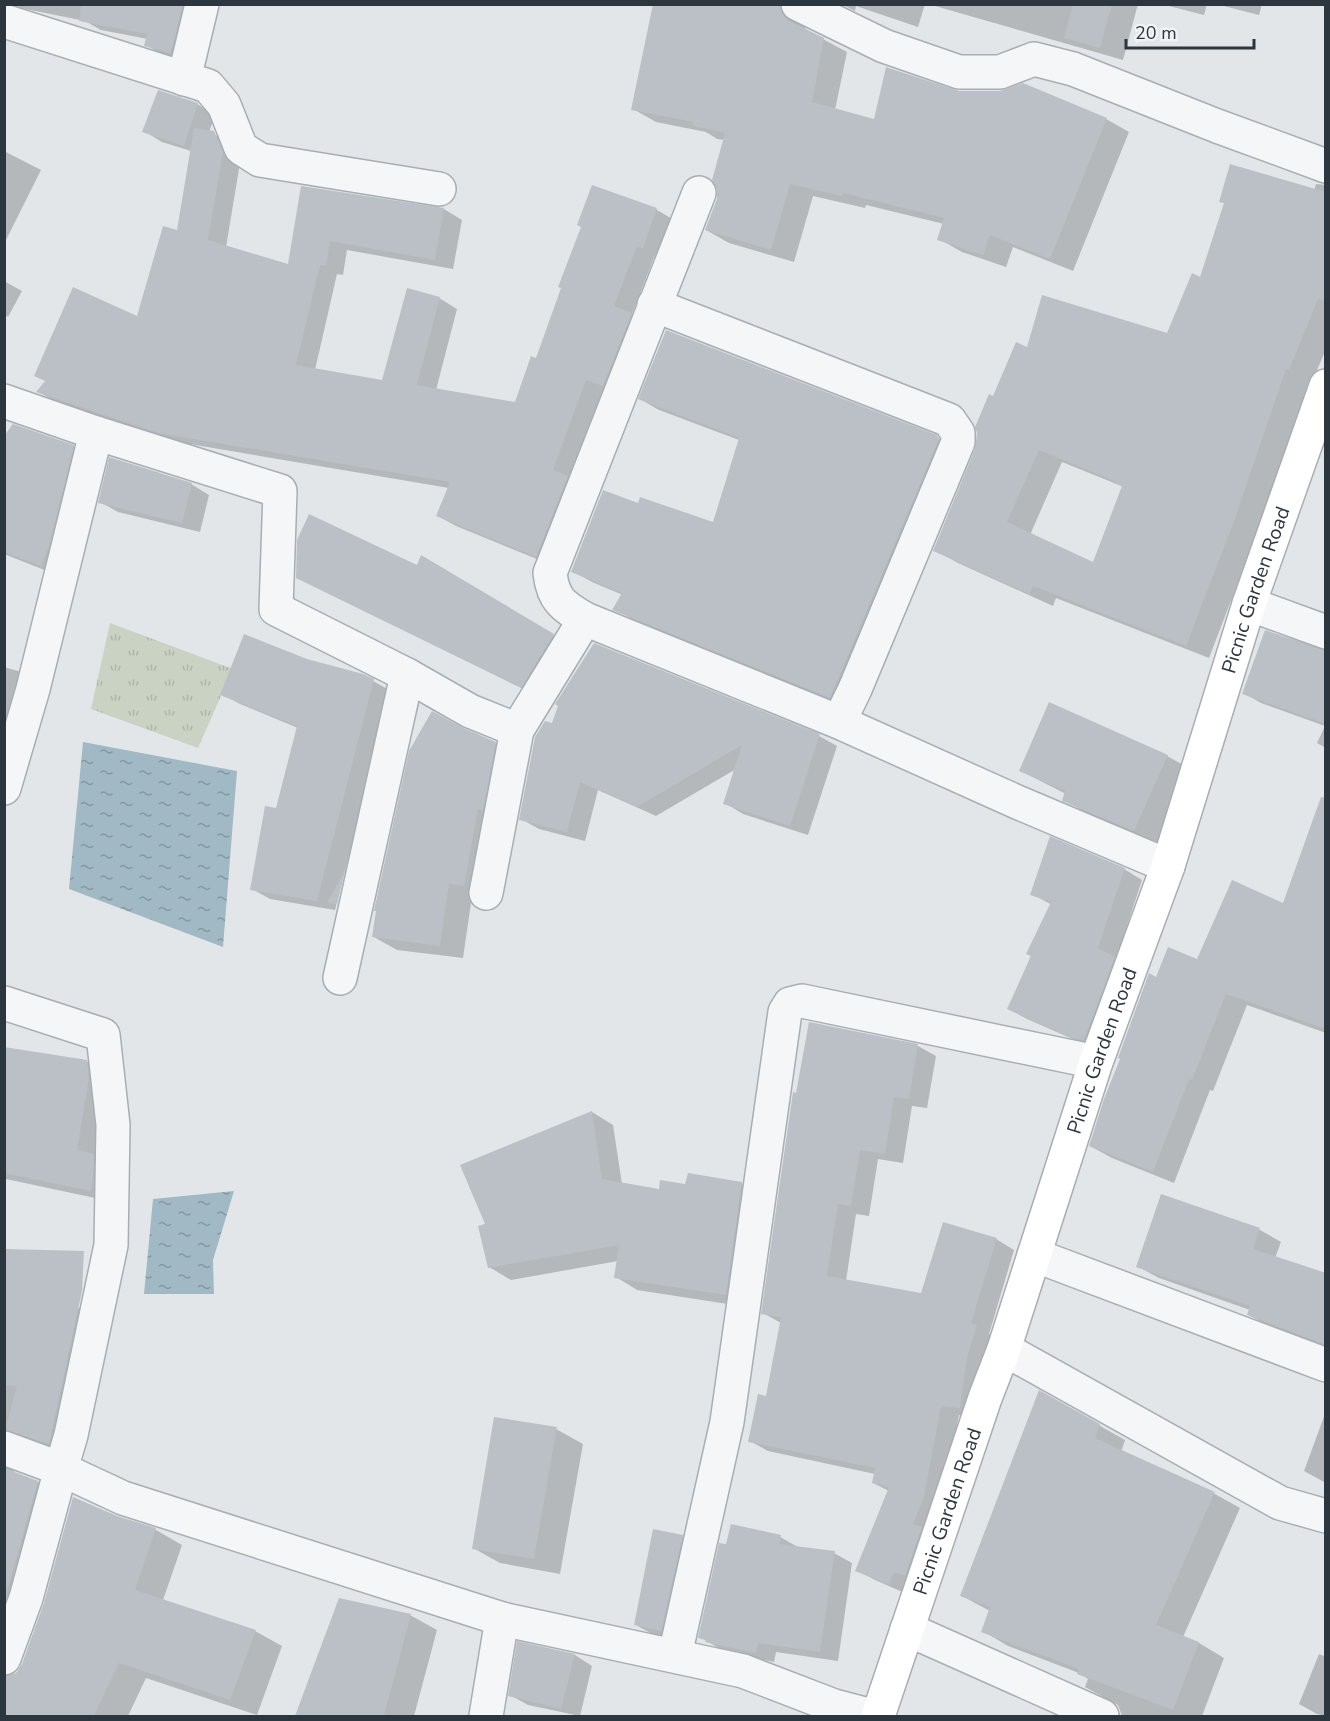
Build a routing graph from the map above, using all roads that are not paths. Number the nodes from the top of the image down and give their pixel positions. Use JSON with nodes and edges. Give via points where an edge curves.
{"nodes":[{"id":1,"x":202,"y":4,"type":"edge"},
{"id":2,"x":798,"y":4,"type":"edge"},
{"id":3,"x":4,"y":21,"type":"edge"},
{"id":4,"x":184,"y":78,"type":"junction"},
{"id":5,"x":1326,"y":166,"type":"edge"},
{"id":6,"x":439,"y":189,"type":"dead end"},
{"id":7,"x":699,"y":193,"type":"dead end"},
{"id":8,"x":654,"y":305,"type":"junction"},
{"id":9,"x":1326,"y":386,"type":"edge"},
{"id":10,"x":4,"y":401,"type":"edge"},
{"id":11,"x":96,"y":433,"type":"junction"},
{"id":12,"x":1249,"y":604,"type":"junction"},
{"id":13,"x":585,"y":619,"type":"junction"},
{"id":14,"x":1326,"y":632,"type":"edge"},
{"id":15,"x":407,"y":675,"type":"junction"},
{"id":16,"x":839,"y":722,"type":"junction"},
{"id":17,"x":517,"y":730,"type":"junction"},
{"id":18,"x":5,"y":785,"type":"edge"},
{"id":19,"x":1168,"y":866,"type":"junction"},
{"id":20,"x":486,"y":893,"type":"dead end"},
{"id":21,"x":340,"y":978,"type":"dead end"},
{"id":22,"x":4,"y":1003,"type":"edge"},
{"id":23,"x":1096,"y":1062,"type":"junction"},
{"id":24,"x":1034,"y":1255,"type":"junction"},
{"id":25,"x":1004,"y":1348,"type":"junction"},
{"id":26,"x":1326,"y":1365,"type":"edge"},
{"id":27,"x":4,"y":1448,"type":"edge"},
{"id":28,"x":61,"y":1469,"type":"junction"},
{"id":29,"x":1326,"y":1516,"type":"edge"},
{"id":30,"x":15,"y":1594,"type":"edge"},
{"id":31,"x":502,"y":1619,"type":"junction"},
{"id":32,"x":907,"y":1629,"type":"junction"},
{"id":33,"x":675,"y":1655,"type":"junction"},
{"id":34,"x":4,"y":1658,"type":"edge"},
{"id":35,"x":486,"y":1716,"type":"edge"},
{"id":36,"x":872,"y":1716,"type":"edge"},
{"id":37,"x":878,"y":1716,"type":"edge"},
{"id":38,"x":1102,"y":1716,"type":"edge"}],
"edges":[{"from":1,"to":4,"type":"street"},
{"from":2,"to":5,"type":"street","via":[[884,46],[959,72],[1000,72],[1034,59],[1073,69]]},
{"from":3,"to":4,"type":"street"},
{"from":4,"to":6,"type":"street","via":[[208,86],[224,105],[241,148],[260,160]]},
{"from":7,"to":8,"type":"street"},
{"from":8,"to":13,"type":"street","via":[[550,573],[557,600]]},
{"from":8,"to":16,"type":"street","via":[[949,420],[958,433],[949,464]]},
{"from":9,"to":12,"type":"main road","name":"Picnic Garden Road"},
{"from":10,"to":11,"type":"street"},
{"from":11,"to":15,"type":"street","via":[[280,491],[276,609]]},
{"from":11,"to":18,"type":"street","via":[[33,689]]},
{"from":12,"to":14,"type":"street"},
{"from":12,"to":19,"type":"main road","name":"Picnic Garden Road"},
{"from":13,"to":16,"type":"street"},
{"from":13,"to":17,"type":"street"},
{"from":15,"to":17,"type":"street","via":[[470,711]]},
{"from":15,"to":21,"type":"street"},
{"from":16,"to":19,"type":"street"},
{"from":17,"to":20,"type":"street"},
{"from":19,"to":23,"type":"main road","name":"Picnic Garden Road"},
{"from":22,"to":28,"type":"street","via":[[102,1035],[108,1079],[113,1125],[111,1245]]},
{"from":23,"to":24,"type":"main road","name":"Picnic Garden Road"},
{"from":23,"to":33,"type":"street","via":[[802,1001],[790,1004],[727,1422]]},
{"from":24,"to":25,"type":"main road","name":"Picnic Garden Road"},
{"from":24,"to":26,"type":"street"},
{"from":25,"to":29,"type":"street","via":[[1281,1503]]},
{"from":25,"to":32,"type":"main road","name":"Picnic Garden Road"},
{"from":27,"to":28,"type":"street"},
{"from":28,"to":30,"type":"street"},
{"from":28,"to":31,"type":"street","via":[[123,1498]]},
{"from":30,"to":34,"type":"street"},
{"from":31,"to":33,"type":"street"},
{"from":31,"to":35,"type":"street"},
{"from":32,"to":37,"type":"main road","name":"Picnic Garden Road"},
{"from":32,"to":38,"type":"street"},
{"from":33,"to":36,"type":"street","via":[[742,1671]]}]}
